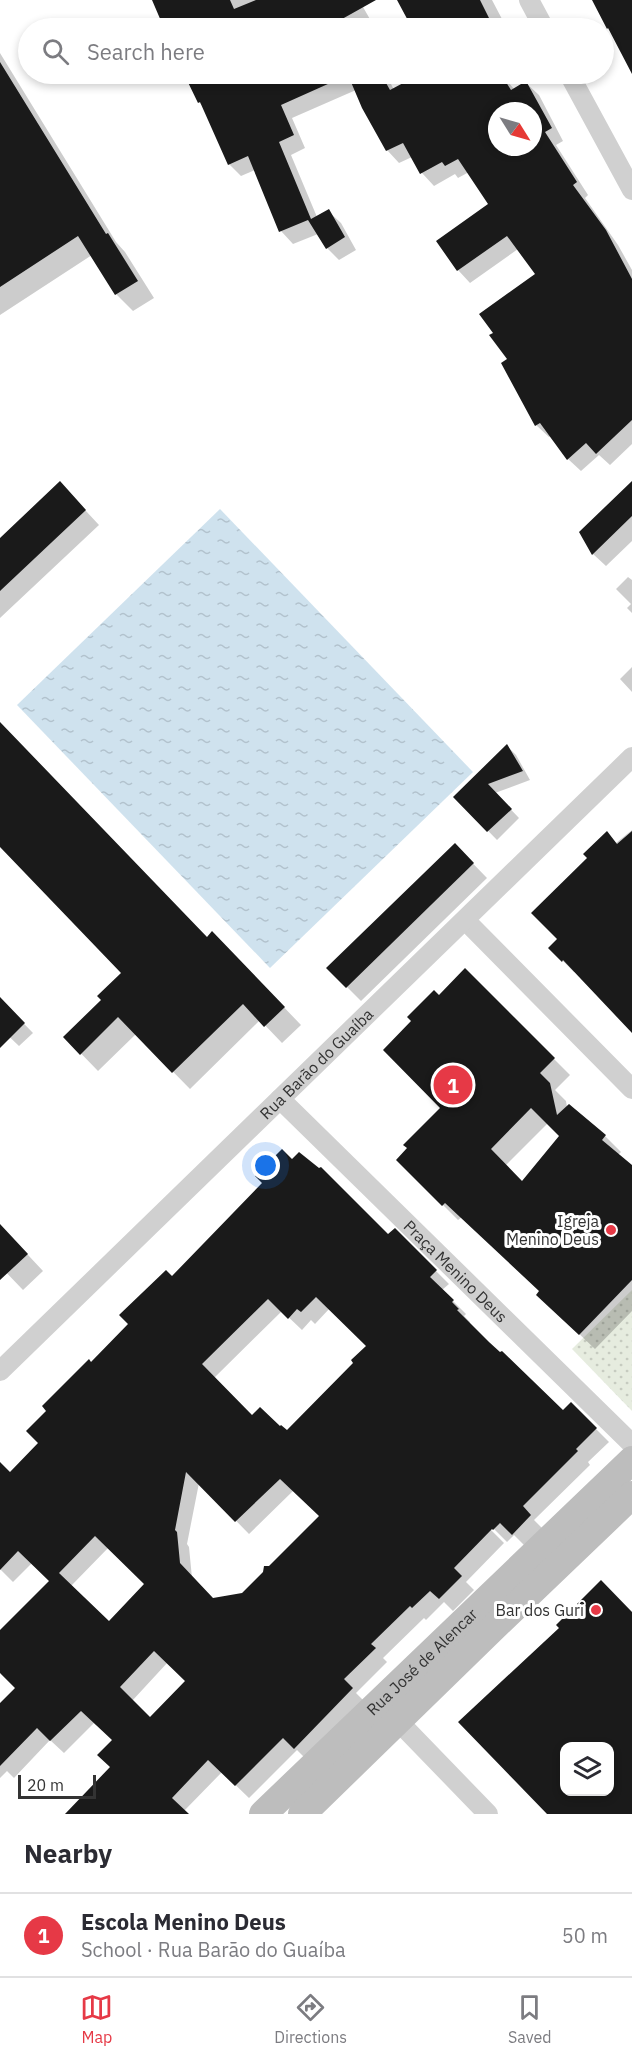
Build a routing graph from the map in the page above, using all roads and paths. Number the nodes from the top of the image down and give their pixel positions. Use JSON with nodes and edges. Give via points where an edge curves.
{"nodes":[{"id":1,"x":529,"y":0,"type":"edge"},
{"id":2,"x":539,"y":18,"type":"edge"},
{"id":3,"x":574,"y":84,"type":"edge"},
{"id":4,"x":632,"y":190,"type":"edge"},
{"id":5,"x":632,"y":757,"type":"edge"},
{"id":6,"x":465,"y":920,"type":"junction"},
{"id":7,"x":632,"y":1089,"type":"edge"},
{"id":8,"x":280,"y":1099,"type":"junction"},
{"id":9,"x":0,"y":1371,"type":"edge"},
{"id":10,"x":632,"y":1444,"type":"edge"},
{"id":11,"x":632,"y":1460,"type":"edge"},
{"id":12,"x":632,"y":1478,"type":"edge"},
{"id":13,"x":622,"y":1505,"type":"edge"},
{"id":14,"x":423,"y":1660,"type":"junction"},
{"id":15,"x":398,"y":1721,"type":"junction"},
{"id":16,"x":341,"y":1738,"type":"junction"},
{"id":17,"x":263,"y":1814,"type":"edge"},
{"id":18,"x":302,"y":1814,"type":"edge"},
{"id":19,"x":488,"y":1814,"type":"edge"}],
"edges":[{"from":1,"to":2,"type":"street"},
{"from":3,"to":4,"type":"street"},
{"from":5,"to":6,"type":"street","name":"Rua Barão do Guaíba"},
{"from":6,"to":7,"type":"street"},
{"from":6,"to":8,"type":"street","name":"Rua Barão do Guaíba"},
{"from":8,"to":9,"type":"street","name":"Rua Barão do Guaíba"},
{"from":8,"to":10,"type":"street","name":"Praça Menino Deus"},
{"from":11,"to":14,"type":"main road","name":"Rua José de Alencar"},
{"from":12,"to":13,"type":"street"},
{"from":13,"to":15,"type":"main road","name":"Rua José de Alencar"},
{"from":14,"to":15,"type":"main road"},
{"from":14,"to":16,"type":"main road","name":"Rua José de Alencar"},
{"from":15,"to":16,"type":"main road"},
{"from":15,"to":18,"type":"main road","name":"Rua José de Alencar"},
{"from":15,"to":19,"type":"street"},
{"from":16,"to":17,"type":"main road","name":"Rua José de Alencar"}]}
